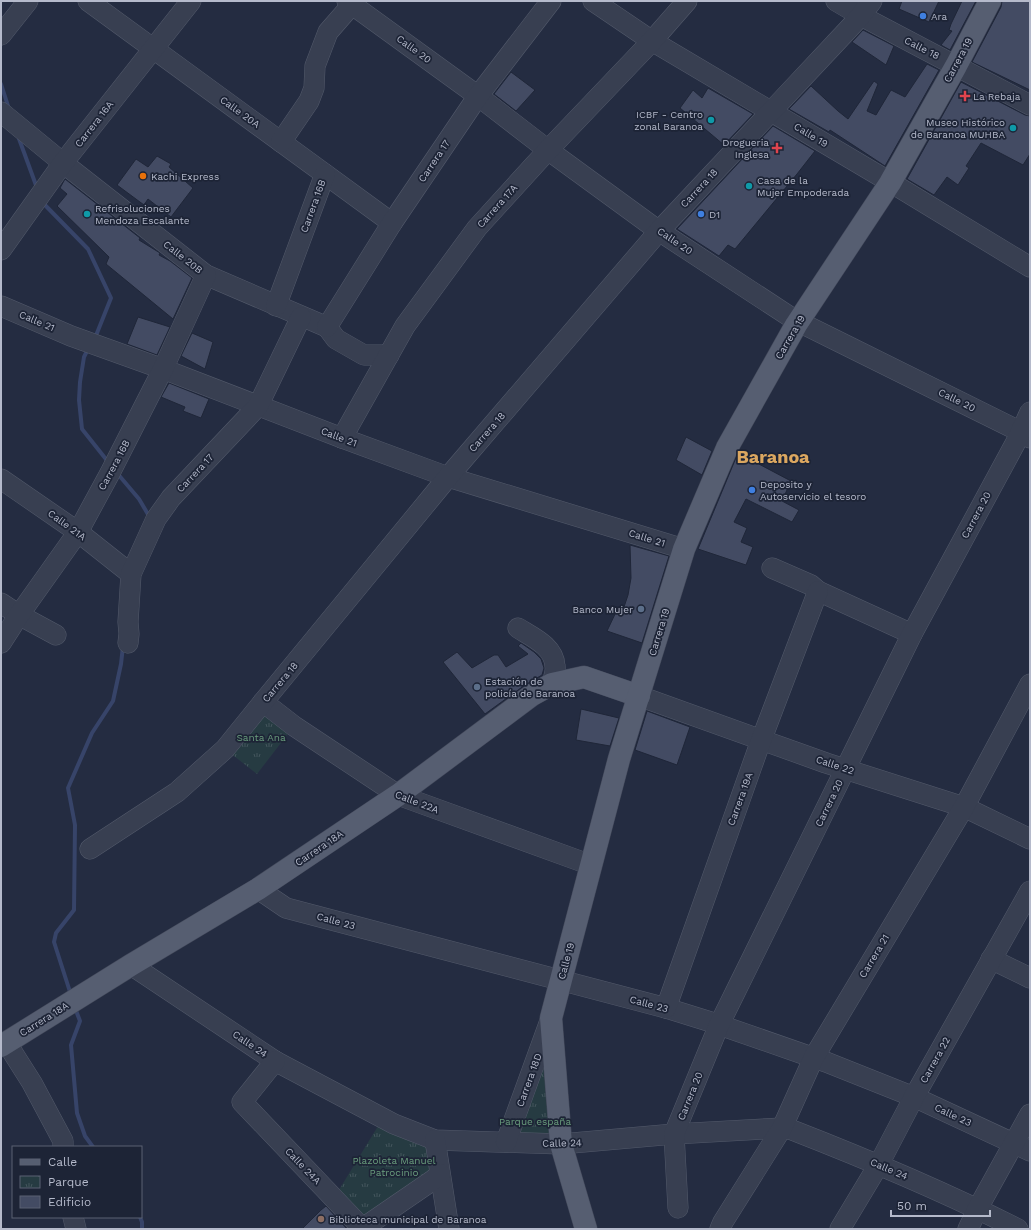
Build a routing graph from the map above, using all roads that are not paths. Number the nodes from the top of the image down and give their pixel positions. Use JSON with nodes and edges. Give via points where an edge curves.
{"nodes":[{"id":1,"x":28,"y":1,"type":"edge"},
{"id":2,"x":88,"y":1,"type":"edge"},
{"id":3,"x":191,"y":1,"type":"edge"},
{"id":4,"x":551,"y":1,"type":"edge"},
{"id":5,"x":592,"y":1,"type":"edge"},
{"id":6,"x":687,"y":1,"type":"edge"},
{"id":7,"x":836,"y":1,"type":"edge"},
{"id":8,"x":990,"y":1,"type":"edge"},
{"id":9,"x":351,"y":2,"type":"edge"},
{"id":10,"x":866,"y":9,"type":"edge"},
{"id":11,"x":1,"y":35,"type":"edge"},
{"id":12,"x":652,"y":41,"type":"junction"},
{"id":13,"x":154,"y":49,"type":"junction"},
{"id":14,"x":956,"y":66,"type":"junction"},
{"id":15,"x":478,"y":96,"type":"junction"},
{"id":16,"x":1030,"y":105,"type":"edge"},
{"id":17,"x":1,"y":112,"type":"edge"},
{"id":18,"x":770,"y":112,"type":"junction"},
{"id":19,"x":280,"y":142,"type":"junction"},
{"id":20,"x":548,"y":150,"type":"junction"},
{"id":21,"x":63,"y":163,"type":"junction"},
{"id":22,"x":325,"y":174,"type":"junction"},
{"id":23,"x":890,"y":183,"type":"junction"},
{"id":24,"x":392,"y":223,"type":"junction"},
{"id":25,"x":659,"y":231,"type":"junction"},
{"id":26,"x":1,"y":250,"type":"edge"},
{"id":27,"x":1030,"y":267,"type":"edge"},
{"id":28,"x":206,"y":275,"type":"junction"},
{"id":29,"x":1,"y":306,"type":"edge"},
{"id":30,"x":276,"y":306,"type":"junction"},
{"id":31,"x":301,"y":317,"type":"junction"},
{"id":32,"x":798,"y":322,"type":"junction"},
{"id":33,"x":326,"y":327,"type":"junction"},
{"id":34,"x":389,"y":355,"type":"junction"},
{"id":35,"x":163,"y":370,"type":"junction"},
{"id":36,"x":258,"y":406,"type":"junction"},
{"id":37,"x":1030,"y":412,"type":"edge"},
{"id":38,"x":1025,"y":435,"type":"edge"},
{"id":39,"x":342,"y":438,"type":"junction"},
{"id":40,"x":448,"y":477,"type":"junction"},
{"id":41,"x":1,"y":479,"type":"edge"},
{"id":42,"x":78,"y":532,"type":"junction"},
{"id":43,"x":684,"y":549,"type":"junction"},
{"id":44,"x":772,"y":568,"type":"dead end"},
{"id":45,"x":131,"y":574,"type":"junction"},
{"id":46,"x":818,"y":591,"type":"junction"},
{"id":47,"x":1,"y":603,"type":"edge"},
{"id":48,"x":19,"y":615,"type":"junction"},
{"id":49,"x":518,"y":628,"type":"dead end"},
{"id":50,"x":912,"y":634,"type":"junction"},
{"id":51,"x":56,"y":635,"type":"dead end"},
{"id":52,"x":1,"y":643,"type":"edge"},
{"id":53,"x":128,"y":643,"type":"dead end"},
{"id":54,"x":552,"y":684,"type":"junction"},
{"id":55,"x":1028,"y":691,"type":"edge"},
{"id":56,"x":639,"y":696,"type":"junction"},
{"id":57,"x":263,"y":702,"type":"junction"},
{"id":58,"x":762,"y":739,"type":"junction"},
{"id":59,"x":846,"y":768,"type":"junction"},
{"id":60,"x":398,"y":795,"type":"junction"},
{"id":61,"x":964,"y":808,"type":"junction"},
{"id":62,"x":1030,"y":839,"type":"edge"},
{"id":63,"x":90,"y":849,"type":"dead end"},
{"id":64,"x":591,"y":865,"type":"junction"},
{"id":65,"x":258,"y":889,"type":"junction"},
{"id":66,"x":1030,"y":891,"type":"edge"},
{"id":67,"x":990,"y":959,"type":"junction"},
{"id":68,"x":131,"y":965,"type":"junction"},
{"id":69,"x":1030,"y":978,"type":"edge"},
{"id":70,"x":560,"y":981,"type":"junction"},
{"id":71,"x":666,"y":1008,"type":"junction"},
{"id":72,"x":551,"y":1018,"type":"junction"},
{"id":73,"x":719,"y":1025,"type":"junction"},
{"id":74,"x":5,"y":1044,"type":"edge"},
{"id":75,"x":814,"y":1057,"type":"junction"},
{"id":76,"x":275,"y":1061,"type":"junction"},
{"id":77,"x":914,"y":1097,"type":"junction"},
{"id":78,"x":1030,"y":1114,"type":"edge"},
{"id":79,"x":782,"y":1128,"type":"junction"},
{"id":80,"x":674,"y":1134,"type":"junction"},
{"id":81,"x":435,"y":1140,"type":"junction"},
{"id":82,"x":506,"y":1142,"type":"junction"},
{"id":83,"x":561,"y":1144,"type":"junction"},
{"id":84,"x":63,"y":1146,"type":"edge"},
{"id":85,"x":1022,"y":1147,"type":"edge"},
{"id":86,"x":878,"y":1164,"type":"junction"},
{"id":87,"x":440,"y":1174,"type":"junction"},
{"id":88,"x":678,"y":1208,"type":"dead end"},
{"id":89,"x":978,"y":1208,"type":"junction"},
{"id":90,"x":73,"y":1218,"type":"edge"},
{"id":91,"x":363,"y":1228,"type":"edge"},
{"id":92,"x":76,"y":1229,"type":"edge"},
{"id":93,"x":449,"y":1229,"type":"edge"},
{"id":94,"x":586,"y":1229,"type":"edge"},
{"id":95,"x":720,"y":1229,"type":"edge"},
{"id":96,"x":840,"y":1229,"type":"edge"},
{"id":97,"x":968,"y":1229,"type":"edge"},
{"id":98,"x":1018,"y":1229,"type":"edge"}],
"edges":[{"from":1,"to":11,"type":"street"},
{"from":2,"to":13,"type":"street","name":"Calle 20A"},
{"from":3,"to":13,"type":"street","name":"Carrera 16A"},
{"from":4,"to":15,"type":"street","name":"Carrera 17"},
{"from":5,"to":12,"type":"street","name":"Calle 19"},
{"from":6,"to":12,"type":"street","name":"Carrera 17A"},
{"from":7,"to":10,"type":"street","name":"Calle 18"},
{"from":8,"to":14,"type":"main road","name":"Carrera 19"},
{"from":9,"to":15,"type":"street","name":"Calle 20"},
{"from":9,"to":19,"type":"street","via":[[328,32],[315,66],[314,88],[309,101]]},
{"from":10,"to":14,"type":"street","name":"Calle 18"},
{"from":10,"to":18,"type":"street","name":"Carrera 18"},
{"from":12,"to":18,"type":"street","name":"Calle 19"},
{"from":12,"to":20,"type":"street","name":"Carrera 17A"},
{"from":13,"to":19,"type":"street","name":"Calle 20A"},
{"from":13,"to":21,"type":"street","name":"Carrera 16A"},
{"from":14,"to":16,"type":"street","name":"Calle 18"},
{"from":14,"to":23,"type":"main road","name":"Carrera 19"},
{"from":15,"to":20,"type":"street","name":"Calle 20"},
{"from":15,"to":24,"type":"street","name":"Carrera 17"},
{"from":17,"to":21,"type":"street","name":"Calle 20B"},
{"from":18,"to":23,"type":"street","name":"Calle 19"},
{"from":18,"to":25,"type":"street","name":"Carrera 18"},
{"from":19,"to":22,"type":"street","name":"Calle 20A"},
{"from":20,"to":25,"type":"street","name":"Calle 20"},
{"from":20,"to":34,"type":"street","name":"Carrera 17A","via":[[477,228],[406,326]]},
{"from":21,"to":26,"type":"street","name":"Carrera 16A"},
{"from":21,"to":28,"type":"street","name":"Calle 20B"},
{"from":22,"to":24,"type":"street","name":"Calle 20A"},
{"from":22,"to":30,"type":"street","name":"Carrera 16B"},
{"from":23,"to":27,"type":"street","name":"Calle 19"},
{"from":23,"to":32,"type":"main road","name":"Carrera 19"},
{"from":24,"to":33,"type":"street","name":"Carrera 17"},
{"from":25,"to":32,"type":"street","name":"Calle 20"},
{"from":25,"to":40,"type":"street","name":"Carrera 18"},
{"from":28,"to":30,"type":"street","name":"Calle 20B"},
{"from":28,"to":35,"type":"street","name":"Carrera 16B"},
{"from":29,"to":35,"type":"street","name":"Calle 21","via":[[70,336]]},
{"from":30,"to":31,"type":"street","name":"Calle 20B"},
{"from":31,"to":33,"type":"street","name":"Calle 20B"},
{"from":31,"to":36,"type":"street","name":"Carrera 17"},
{"from":32,"to":38,"type":"street","name":"Calle 20"},
{"from":32,"to":43,"type":"main road","name":"Carrera 19","via":[[727,448]]},
{"from":33,"to":34,"type":"street","name":"Calle 20B","via":[[336,339],[364,355]]},
{"from":34,"to":39,"type":"street","name":"Carrera 17A"},
{"from":35,"to":36,"type":"street","name":"Calle 21"},
{"from":35,"to":42,"type":"street","name":"Carrera 16B"},
{"from":36,"to":39,"type":"street","name":"Calle 21"},
{"from":36,"to":45,"type":"street","name":"Carrera 17","via":[[171,498],[156,519]]},
{"from":37,"to":38,"type":"street","name":"Carrera 20"},
{"from":38,"to":50,"type":"street","name":"Carrera 20"},
{"from":39,"to":40,"type":"street","name":"Calle 21"},
{"from":40,"to":43,"type":"street","name":"Calle 21"},
{"from":40,"to":57,"type":"street","name":"Carrera 18"},
{"from":41,"to":42,"type":"street","name":"Calle 21A"},
{"from":42,"to":45,"type":"street","name":"Calle 21A"},
{"from":42,"to":48,"type":"street","name":"Carrera 16B"},
{"from":43,"to":56,"type":"main road","name":"Carrera 19"},
{"from":44,"to":46,"type":"street","via":[[811,585]]},
{"from":45,"to":53,"type":"street","name":"Carrera 17"},
{"from":46,"to":50,"type":"street"},
{"from":46,"to":58,"type":"street","name":"Carrera 19A"},
{"from":47,"to":48,"type":"street"},
{"from":48,"to":51,"type":"street"},
{"from":48,"to":52,"type":"street","name":"Carrera 16B"},
{"from":49,"to":54,"type":"street","via":[[546,645],[551,651],[556,666]]},
{"from":50,"to":59,"type":"street","name":"Carrera 20"},
{"from":54,"to":56,"type":"main road","name":"Carrera 18A","via":[[584,677]]},
{"from":54,"to":60,"type":"main road","name":"Carrera 18A","via":[[532,695]]},
{"from":55,"to":61,"type":"street","name":"Carrera 21"},
{"from":56,"to":58,"type":"street","name":"Calle 22"},
{"from":56,"to":64,"type":"main road","name":"Calle 19","via":[[619,759]]},
{"from":57,"to":60,"type":"street","name":"Calle 22A","via":[[294,726]]},
{"from":57,"to":63,"type":"street","name":"Carrera 18","via":[[225,749],[177,792]]},
{"from":58,"to":59,"type":"street","name":"Calle 22"},
{"from":58,"to":71,"type":"street","name":"Carrera 19A"},
{"from":59,"to":61,"type":"street","name":"Calle 22"},
{"from":59,"to":73,"type":"street","name":"Carrera 20"},
{"from":60,"to":64,"type":"street","name":"Calle 22A"},
{"from":60,"to":65,"type":"main road","name":"Carrera 18A"},
{"from":61,"to":62,"type":"street","name":"Calle 22"},
{"from":61,"to":75,"type":"street","name":"Carrera 21"},
{"from":64,"to":70,"type":"main road","name":"Calle 19"},
{"from":65,"to":68,"type":"main road","name":"Carrera 18A"},
{"from":65,"to":70,"type":"street","name":"Calle 23","via":[[286,908]]},
{"from":66,"to":67,"type":"street","name":"Carrera 22"},
{"from":67,"to":69,"type":"street"},
{"from":67,"to":77,"type":"street","name":"Carrera 22"},
{"from":68,"to":74,"type":"main road","name":"Carrera 18A"},
{"from":68,"to":76,"type":"street","name":"Calle 24"},
{"from":70,"to":71,"type":"street","name":"Calle 23"},
{"from":70,"to":72,"type":"main road","name":"Calle 19"},
{"from":71,"to":73,"type":"street","name":"Calle 23"},
{"from":72,"to":82,"type":"street","name":"Carrera 18D"},
{"from":72,"to":83,"type":"main road","name":"Calle 19"},
{"from":73,"to":75,"type":"street","name":"Calle 23"},
{"from":73,"to":80,"type":"street","name":"Carrera 20"},
{"from":74,"to":84,"type":"street","via":[[14,1053],[32,1083]]},
{"from":75,"to":77,"type":"street","name":"Calle 23"},
{"from":75,"to":79,"type":"street","name":"Carrera 21"},
{"from":76,"to":81,"type":"street","name":"Calle 24","via":[[394,1124]]},
{"from":76,"to":91,"type":"street","name":"Calle 24A","via":[[242,1102]]},
{"from":77,"to":85,"type":"street","name":"Calle 23"},
{"from":77,"to":86,"type":"street","name":"Carrera 22"},
{"from":78,"to":85,"type":"street"},
{"from":79,"to":80,"type":"street","name":"Calle 24"},
{"from":79,"to":86,"type":"street","name":"Calle 24"},
{"from":79,"to":95,"type":"street","name":"Carrera 21"},
{"from":80,"to":83,"type":"street","name":"Calle 24"},
{"from":80,"to":88,"type":"street","name":"Carrera 20"},
{"from":81,"to":82,"type":"street","name":"Calle 24"},
{"from":81,"to":87,"type":"street"},
{"from":82,"to":83,"type":"street","name":"Calle 24"},
{"from":83,"to":94,"type":"main road","name":"Calle 19"},
{"from":85,"to":89,"type":"street"},
{"from":86,"to":89,"type":"street","name":"Calle 24"},
{"from":86,"to":96,"type":"street","name":"Carrera 22"},
{"from":87,"to":91,"type":"street"},
{"from":87,"to":93,"type":"street"},
{"from":89,"to":97,"type":"street"},
{"from":89,"to":98,"type":"street","name":"Calle 24"},
{"from":90,"to":92,"type":"street"}]}
